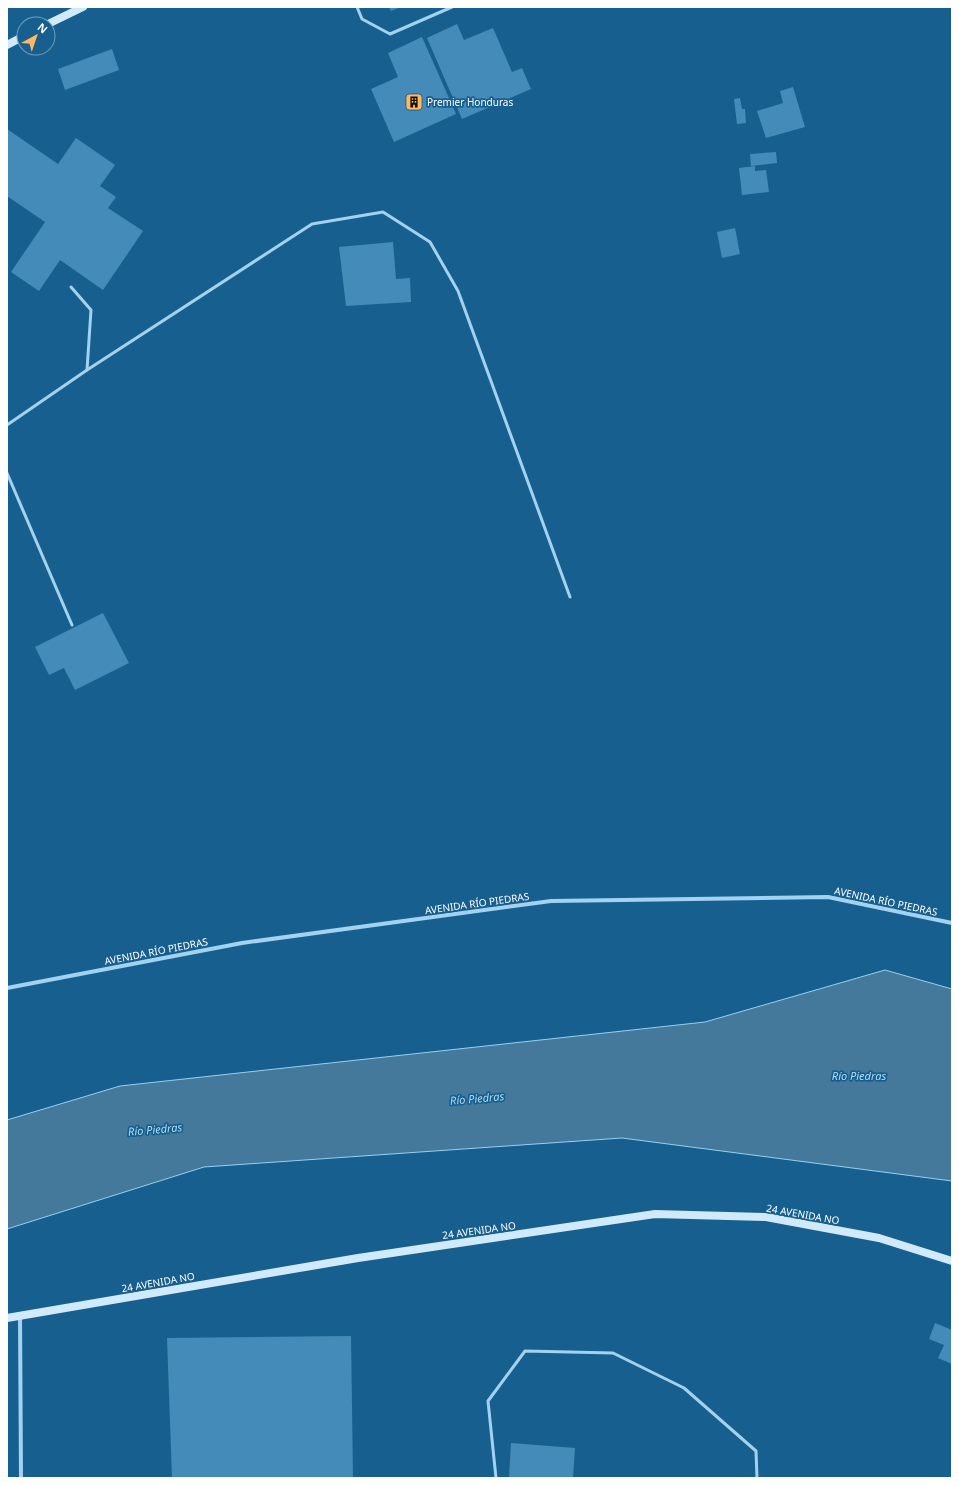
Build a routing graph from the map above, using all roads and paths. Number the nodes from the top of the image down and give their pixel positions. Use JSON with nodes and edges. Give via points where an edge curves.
{"nodes":[{"id":1,"x":83,"y":7,"type":"edge"},
{"id":2,"x":357,"y":7,"type":"edge"},
{"id":3,"x":452,"y":7,"type":"edge"},
{"id":4,"x":56,"y":20,"type":"edge"},
{"id":5,"x":16,"y":40,"type":"edge"},
{"id":6,"x":7,"y":45,"type":"edge"},
{"id":7,"x":71,"y":287,"type":"dead end"},
{"id":8,"x":87,"y":370,"type":"junction"},
{"id":9,"x":7,"y":425,"type":"edge"},
{"id":10,"x":7,"y":473,"type":"edge"},
{"id":11,"x":570,"y":597,"type":"dead end"},
{"id":12,"x":72,"y":625,"type":"dead end"},
{"id":13,"x":952,"y":923,"type":"edge"},
{"id":14,"x":7,"y":988,"type":"edge"},
{"id":15,"x":952,"y":1261,"type":"edge"},
{"id":16,"x":20,"y":1316,"type":"junction"},
{"id":17,"x":7,"y":1318,"type":"edge"},
{"id":18,"x":21,"y":1478,"type":"edge"},
{"id":19,"x":496,"y":1478,"type":"edge"},
{"id":20,"x":758,"y":1478,"type":"edge"}],
"edges":[{"from":1,"to":4,"type":"street"},
{"from":2,"to":3,"type":"lane","via":[[362,19],[390,34]]},
{"from":5,"to":6,"type":"street"},
{"from":7,"to":8,"type":"lane","via":[[91,310]]},
{"from":8,"to":9,"type":"lane"},
{"from":8,"to":11,"type":"lane","via":[[312,224],[383,212],[430,242],[458,292]]},
{"from":10,"to":12,"type":"lane"},
{"from":13,"to":14,"type":"street","name":"AVENIDA RÍO PIEDRAS","via":[[828,898],[551,901],[242,943]]},
{"from":15,"to":16,"type":"street","name":"24 AVENIDA NO","via":[[879,1238],[766,1217],[655,1214],[358,1258]]},
{"from":16,"to":17,"type":"street","name":"24 AVENIDA NO"},
{"from":16,"to":18,"type":"street"},
{"from":19,"to":20,"type":"lane","via":[[488,1401],[525,1351],[613,1353],[684,1388],[756,1451]]}]}
